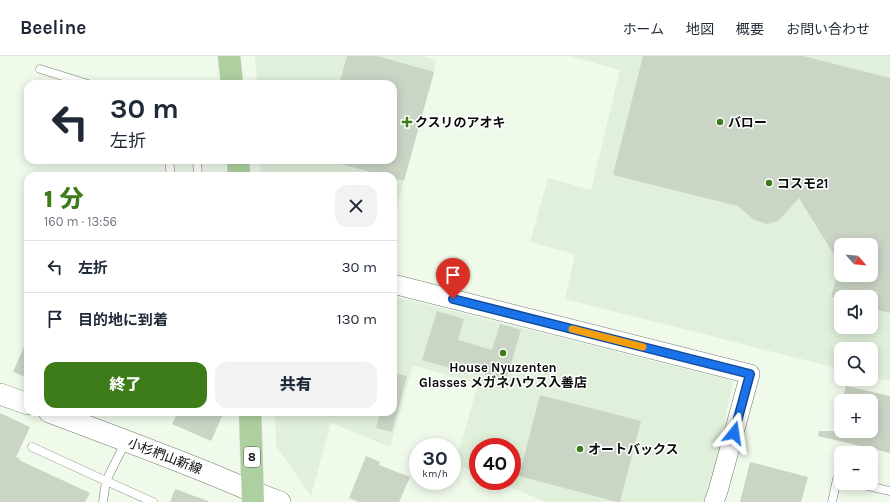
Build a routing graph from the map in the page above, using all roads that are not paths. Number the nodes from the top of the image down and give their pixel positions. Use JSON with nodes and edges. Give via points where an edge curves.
{"nodes":[{"id":1,"x":229,"y":56,"type":"edge"},
{"id":2,"x":40,"y":69,"type":"dead end"},
{"id":3,"x":75,"y":80,"type":"edge"},
{"id":4,"x":232,"y":80,"type":"edge"},
{"id":5,"x":397,"y":285,"type":"edge"},
{"id":6,"x":0,"y":394,"type":"edge"},
{"id":7,"x":24,"y":403,"type":"edge"},
{"id":8,"x":60,"y":416,"type":"edge"},
{"id":9,"x":250,"y":416,"type":"edge"},
{"id":10,"x":126,"y":440,"type":"junction"},
{"id":11,"x":32,"y":447,"type":"dead end"},
{"id":12,"x":106,"y":481,"type":"junction"},
{"id":13,"x":878,"y":488,"type":"edge"},
{"id":14,"x":835,"y":490,"type":"edge"},
{"id":15,"x":890,"y":491,"type":"edge"},
{"id":16,"x":253,"y":497,"type":"edge"},
{"id":17,"x":103,"y":502,"type":"edge"},
{"id":18,"x":153,"y":502,"type":"edge"},
{"id":19,"x":280,"y":502,"type":"edge"},
{"id":20,"x":714,"y":502,"type":"edge"},
{"id":21,"x":832,"y":502,"type":"edge"}],
"edges":[{"from":1,"to":4,"type":"highway"},
{"from":2,"to":3,"type":"lane"},
{"from":5,"to":20,"type":"street","via":[[750,374]]},
{"from":6,"to":7,"type":"main road"},
{"from":8,"to":10,"type":"main road","name":"小杉椚山新線"},
{"from":9,"to":16,"type":"highway","number":"8"},
{"from":10,"to":12,"type":"lane"},
{"from":10,"to":16,"type":"main road","name":"小杉椚山新線","via":[[207,472]]},
{"from":11,"to":12,"type":"lane"},
{"from":12,"to":17,"type":"lane"},
{"from":12,"to":18,"type":"lane"},
{"from":13,"to":15,"type":"lane"},
{"from":14,"to":21,"type":"lane"},
{"from":16,"to":19,"type":"main road","name":"小杉椚山新線"}]}
